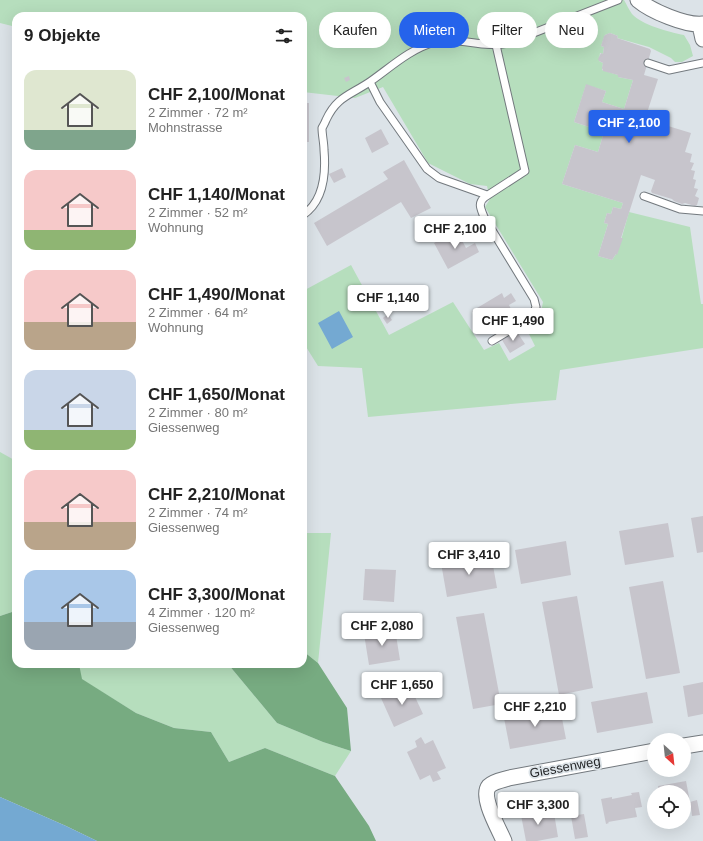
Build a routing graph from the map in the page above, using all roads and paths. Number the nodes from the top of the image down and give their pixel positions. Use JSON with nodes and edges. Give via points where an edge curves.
{"nodes":[{"id":1,"x":618,"y":0,"type":"edge"},
{"id":2,"x":638,"y":0,"type":"edge"},
{"id":3,"x":702,"y":29,"type":"edge"},
{"id":4,"x":537,"y":33,"type":"edge"},
{"id":5,"x":477,"y":43,"type":"edge"},
{"id":6,"x":497,"y":48,"type":"edge"},
{"id":7,"x":648,"y":63,"type":"dead end"},
{"id":8,"x":703,"y":63,"type":"edge"},
{"id":9,"x":370,"y":82,"type":"junction"},
{"id":10,"x":487,"y":195,"type":"junction"},
{"id":11,"x":644,"y":196,"type":"dead end"},
{"id":12,"x":703,"y":211,"type":"edge"},
{"id":13,"x":307,"y":212,"type":"edge"},
{"id":14,"x":492,"y":341,"type":"dead end"},
{"id":15,"x":703,"y":742,"type":"edge"},
{"id":16,"x":691,"y":745,"type":"edge"},
{"id":17,"x":647,"y":752,"type":"edge"},
{"id":18,"x":504,"y":841,"type":"edge"}],
"edges":[{"from":1,"to":4,"type":"lane"},
{"from":2,"to":3,"type":"street","via":[[678,21]]},
{"from":5,"to":9,"type":"lane","via":[[452,40],[436,42],[395,62]]},
{"from":6,"to":10,"type":"lane","via":[[525,171]]},
{"from":7,"to":8,"type":"lane","via":[[669,70]]},
{"from":9,"to":10,"type":"lane","via":[[380,102],[427,169],[439,178]]},
{"from":9,"to":13,"type":"lane","via":[[347,94],[331,109],[322,128],[326,166],[323,186]]},
{"from":10,"to":14,"type":"lane","via":[[480,203],[481,211],[534,299],[536,307],[532,317]]},
{"from":11,"to":12,"type":"lane","via":[[680,209]]},
{"from":15,"to":16,"type":"street"},
{"from":17,"to":18,"type":"street","name":"Giessenweg","via":[[494,782],[488,787],[486,794],[488,805]]}]}
